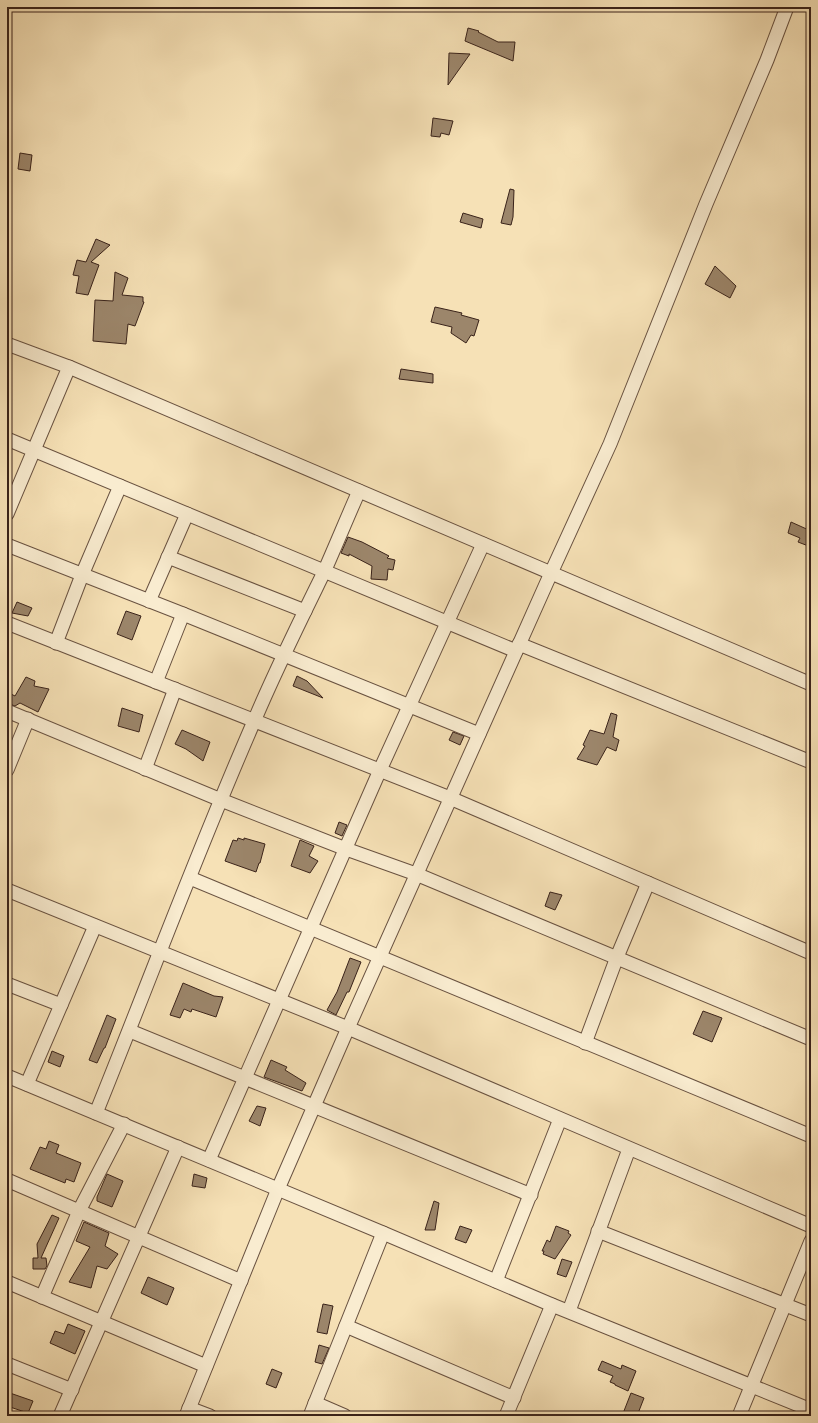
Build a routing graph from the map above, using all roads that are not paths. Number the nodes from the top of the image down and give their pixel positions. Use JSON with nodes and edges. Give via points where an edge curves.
{"nodes":[{"id":1,"x":787,"y":7,"type":"edge"},
{"id":2,"x":7,"y":344,"type":"edge"},
{"id":3,"x":69,"y":367,"type":"junction"},
{"id":4,"x":7,"y":439,"type":"edge"},
{"id":5,"x":34,"y":450,"type":"junction"},
{"id":6,"x":120,"y":486,"type":"junction"},
{"id":7,"x":359,"y":491,"type":"junction"},
{"id":8,"x":7,"y":514,"type":"edge"},
{"id":9,"x":187,"y":514,"type":"junction"},
{"id":10,"x":483,"y":544,"type":"junction"},
{"id":11,"x":7,"y":545,"type":"edge"},
{"id":12,"x":168,"y":557,"type":"junction"},
{"id":13,"x":324,"y":570,"type":"junction"},
{"id":14,"x":551,"y":573,"type":"junction"},
{"id":15,"x":82,"y":575,"type":"junction"},
{"id":16,"x":149,"y":601,"type":"junction"},
{"id":17,"x":305,"y":611,"type":"junction"},
{"id":18,"x":183,"y":614,"type":"junction"},
{"id":19,"x":448,"y":622,"type":"junction"},
{"id":20,"x":7,"y":623,"type":"edge"},
{"id":21,"x":56,"y":642,"type":"junction"},
{"id":22,"x":518,"y":647,"type":"junction"},
{"id":23,"x":283,"y":656,"type":"junction"},
{"id":24,"x":156,"y":682,"type":"junction"},
{"id":25,"x":811,"y":684,"type":"edge"},
{"id":26,"x":175,"y":690,"type":"junction"},
{"id":27,"x":410,"y":706,"type":"junction"},
{"id":28,"x":7,"y":710,"type":"edge"},
{"id":29,"x":28,"y":719,"type":"junction"},
{"id":30,"x":254,"y":721,"type":"junction"},
{"id":31,"x":479,"y":734,"type":"junction"},
{"id":32,"x":811,"y":762,"type":"edge"},
{"id":33,"x":145,"y":769,"type":"junction"},
{"id":34,"x":7,"y":770,"type":"edge"},
{"id":35,"x":380,"y":770,"type":"junction"},
{"id":36,"x":450,"y":798,"type":"junction"},
{"id":37,"x":221,"y":800,"type":"junction"},
{"id":38,"x":346,"y":849,"type":"junction"},
{"id":39,"x":416,"y":874,"type":"junction"},
{"id":40,"x":190,"y":878,"type":"junction"},
{"id":41,"x":648,"y":883,"type":"junction"},
{"id":42,"x":7,"y":890,"type":"edge"},
{"id":43,"x":96,"y":926,"type":"junction"},
{"id":44,"x":312,"y":928,"type":"junction"},
{"id":45,"x":160,"y":952,"type":"junction"},
{"id":46,"x":811,"y":953,"type":"edge"},
{"id":47,"x":380,"y":956,"type":"junction"},
{"id":48,"x":617,"y":957,"type":"junction"},
{"id":49,"x":7,"y":984,"type":"edge"},
{"id":50,"x":279,"y":1000,"type":"junction"},
{"id":51,"x":61,"y":1005,"type":"junction"},
{"id":52,"x":348,"y":1028,"type":"junction"},
{"id":53,"x":130,"y":1031,"type":"junction"},
{"id":54,"x":811,"y":1039,"type":"edge"},
{"id":55,"x":585,"y":1043,"type":"junction"},
{"id":56,"x":7,"y":1076,"type":"edge"},
{"id":57,"x":246,"y":1079,"type":"junction"},
{"id":58,"x":27,"y":1084,"type":"junction"},
{"id":59,"x":314,"y":1107,"type":"junction"},
{"id":60,"x":96,"y":1113,"type":"junction"},
{"id":61,"x":560,"y":1119,"type":"junction"},
{"id":62,"x":124,"y":1124,"type":"junction"},
{"id":63,"x":811,"y":1136,"type":"edge"},
{"id":64,"x":178,"y":1147,"type":"junction"},
{"id":65,"x":629,"y":1149,"type":"junction"},
{"id":66,"x":209,"y":1160,"type":"junction"},
{"id":67,"x":7,"y":1180,"type":"edge"},
{"id":68,"x":278,"y":1189,"type":"junction"},
{"id":69,"x":531,"y":1195,"type":"junction"},
{"id":70,"x":79,"y":1211,"type":"junction"},
{"id":71,"x":811,"y":1226,"type":"edge"},
{"id":72,"x":598,"y":1231,"type":"junction"},
{"id":73,"x":383,"y":1232,"type":"junction"},
{"id":74,"x":139,"y":1236,"type":"junction"},
{"id":75,"x":811,"y":1241,"type":"edge"},
{"id":76,"x":241,"y":1281,"type":"junction"},
{"id":77,"x":7,"y":1282,"type":"edge"},
{"id":78,"x":496,"y":1282,"type":"junction"},
{"id":79,"x":42,"y":1298,"type":"junction"},
{"id":80,"x":785,"y":1304,"type":"junction"},
{"id":81,"x":552,"y":1305,"type":"junction"},
{"id":82,"x":569,"y":1311,"type":"junction"},
{"id":83,"x":811,"y":1315,"type":"edge"},
{"id":84,"x":101,"y":1322,"type":"junction"},
{"id":85,"x":346,"y":1326,"type":"junction"},
{"id":86,"x":7,"y":1364,"type":"edge"},
{"id":87,"x":206,"y":1366,"type":"junction"},
{"id":88,"x":751,"y":1385,"type":"junction"},
{"id":89,"x":72,"y":1390,"type":"junction"},
{"id":90,"x":514,"y":1398,"type":"junction"},
{"id":91,"x":315,"y":1403,"type":"junction"},
{"id":92,"x":811,"y":1410,"type":"edge"},
{"id":93,"x":188,"y":1412,"type":"edge"},
{"id":94,"x":60,"y":1416,"type":"edge"},
{"id":95,"x":210,"y":1416,"type":"edge"},
{"id":96,"x":310,"y":1416,"type":"edge"},
{"id":97,"x":345,"y":1416,"type":"edge"},
{"id":98,"x":506,"y":1416,"type":"edge"},
{"id":99,"x":739,"y":1416,"type":"edge"}],
"edges":[{"from":1,"to":14,"type":"street","via":[[610,444]]},
{"from":2,"to":3,"type":"street"},
{"from":3,"to":5,"type":"street"},
{"from":3,"to":7,"type":"street"},
{"from":4,"to":5,"type":"street"},
{"from":5,"to":6,"type":"street"},
{"from":5,"to":8,"type":"street"},
{"from":6,"to":9,"type":"street"},
{"from":6,"to":15,"type":"street"},
{"from":7,"to":10,"type":"street"},
{"from":7,"to":13,"type":"street"},
{"from":9,"to":12,"type":"street"},
{"from":9,"to":13,"type":"street"},
{"from":10,"to":14,"type":"street"},
{"from":10,"to":19,"type":"street"},
{"from":11,"to":15,"type":"street"},
{"from":12,"to":16,"type":"street"},
{"from":12,"to":17,"type":"street"},
{"from":13,"to":17,"type":"street"},
{"from":13,"to":19,"type":"street"},
{"from":14,"to":22,"type":"street"},
{"from":14,"to":25,"type":"street"},
{"from":15,"to":16,"type":"street"},
{"from":15,"to":21,"type":"street"},
{"from":16,"to":18,"type":"street"},
{"from":17,"to":23,"type":"street"},
{"from":18,"to":23,"type":"street"},
{"from":18,"to":24,"type":"street"},
{"from":19,"to":22,"type":"street"},
{"from":19,"to":27,"type":"street"},
{"from":20,"to":21,"type":"street"},
{"from":21,"to":24,"type":"street"},
{"from":22,"to":31,"type":"street"},
{"from":22,"to":32,"type":"street"},
{"from":23,"to":27,"type":"street"},
{"from":23,"to":30,"type":"street"},
{"from":24,"to":26,"type":"street"},
{"from":26,"to":30,"type":"street"},
{"from":26,"to":33,"type":"street"},
{"from":27,"to":31,"type":"street"},
{"from":27,"to":35,"type":"street"},
{"from":28,"to":29,"type":"street"},
{"from":29,"to":33,"type":"street"},
{"from":29,"to":34,"type":"street"},
{"from":30,"to":35,"type":"street"},
{"from":30,"to":37,"type":"street"},
{"from":31,"to":36,"type":"street"},
{"from":33,"to":37,"type":"street"},
{"from":35,"to":36,"type":"street"},
{"from":35,"to":38,"type":"street"},
{"from":36,"to":39,"type":"street"},
{"from":36,"to":41,"type":"street"},
{"from":37,"to":38,"type":"street"},
{"from":37,"to":40,"type":"street"},
{"from":38,"to":39,"type":"street"},
{"from":38,"to":44,"type":"street"},
{"from":39,"to":47,"type":"street"},
{"from":39,"to":48,"type":"street"},
{"from":40,"to":44,"type":"street"},
{"from":40,"to":45,"type":"street"},
{"from":41,"to":46,"type":"street"},
{"from":41,"to":48,"type":"street"},
{"from":42,"to":43,"type":"street"},
{"from":43,"to":45,"type":"street"},
{"from":43,"to":51,"type":"street"},
{"from":44,"to":47,"type":"street"},
{"from":44,"to":50,"type":"street"},
{"from":45,"to":50,"type":"street"},
{"from":45,"to":53,"type":"street"},
{"from":47,"to":52,"type":"street"},
{"from":47,"to":55,"type":"street"},
{"from":48,"to":54,"type":"street"},
{"from":48,"to":55,"type":"street"},
{"from":49,"to":51,"type":"street"},
{"from":50,"to":52,"type":"street"},
{"from":50,"to":57,"type":"street"},
{"from":51,"to":58,"type":"street"},
{"from":52,"to":59,"type":"street"},
{"from":52,"to":61,"type":"street"},
{"from":53,"to":57,"type":"street"},
{"from":53,"to":60,"type":"street"},
{"from":55,"to":63,"type":"street"},
{"from":56,"to":58,"type":"street"},
{"from":57,"to":59,"type":"street"},
{"from":57,"to":66,"type":"street"},
{"from":58,"to":60,"type":"street"},
{"from":59,"to":68,"type":"street"},
{"from":59,"to":69,"type":"street"},
{"from":60,"to":62,"type":"street"},
{"from":61,"to":65,"type":"street"},
{"from":61,"to":69,"type":"street"},
{"from":62,"to":64,"type":"street"},
{"from":62,"to":70,"type":"street"},
{"from":64,"to":66,"type":"street"},
{"from":64,"to":74,"type":"street"},
{"from":65,"to":71,"type":"street"},
{"from":65,"to":72,"type":"street"},
{"from":66,"to":68,"type":"street"},
{"from":67,"to":70,"type":"street"},
{"from":68,"to":73,"type":"street"},
{"from":68,"to":76,"type":"street"},
{"from":69,"to":78,"type":"street"},
{"from":70,"to":74,"type":"street"},
{"from":70,"to":79,"type":"street"},
{"from":72,"to":80,"type":"street"},
{"from":72,"to":82,"type":"street"},
{"from":73,"to":78,"type":"street"},
{"from":73,"to":85,"type":"street"},
{"from":74,"to":76,"type":"street"},
{"from":74,"to":84,"type":"street"},
{"from":75,"to":80,"type":"street"},
{"from":76,"to":87,"type":"street"},
{"from":77,"to":79,"type":"street"},
{"from":78,"to":81,"type":"street"},
{"from":79,"to":84,"type":"street"},
{"from":80,"to":83,"type":"street"},
{"from":80,"to":88,"type":"street"},
{"from":81,"to":82,"type":"street"},
{"from":81,"to":90,"type":"street"},
{"from":82,"to":88,"type":"street"},
{"from":84,"to":87,"type":"street"},
{"from":84,"to":89,"type":"street"},
{"from":85,"to":90,"type":"street"},
{"from":85,"to":91,"type":"street"},
{"from":86,"to":89,"type":"street"},
{"from":87,"to":93,"type":"street"},
{"from":88,"to":92,"type":"street"},
{"from":88,"to":99,"type":"street"},
{"from":89,"to":94,"type":"street"},
{"from":90,"to":98,"type":"street"},
{"from":91,"to":96,"type":"street"},
{"from":91,"to":97,"type":"street"},
{"from":93,"to":95,"type":"street"}]}
